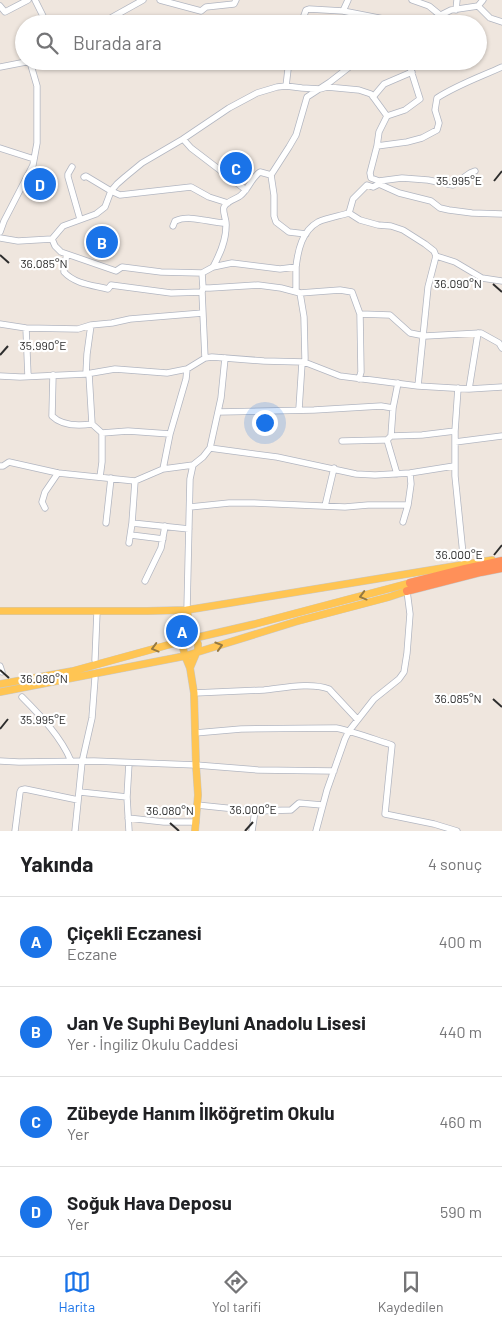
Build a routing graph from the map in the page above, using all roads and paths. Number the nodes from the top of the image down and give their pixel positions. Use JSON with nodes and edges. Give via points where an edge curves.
{"nodes":[{"id":1,"x":28,"y":0,"type":"edge"},
{"id":2,"x":35,"y":0,"type":"edge"},
{"id":3,"x":160,"y":0,"type":"edge"},
{"id":4,"x":236,"y":0,"type":"edge"},
{"id":5,"x":348,"y":0,"type":"edge"},
{"id":6,"x":412,"y":0,"type":"edge"},
{"id":7,"x":457,"y":0,"type":"edge"},
{"id":8,"x":483,"y":0,"type":"edge"},
{"id":9,"x":141,"y":1,"type":"edge"},
{"id":10,"x":0,"y":6,"type":"edge"},
{"id":11,"x":478,"y":6,"type":"junction"},
{"id":12,"x":456,"y":10,"type":"junction"},
{"id":13,"x":343,"y":11,"type":"junction"},
{"id":14,"x":42,"y":15,"type":"edge"},
{"id":15,"x":116,"y":15,"type":"edge"},
{"id":16,"x":303,"y":15,"type":"edge"},
{"id":17,"x":361,"y":15,"type":"edge"},
{"id":18,"x":440,"y":15,"type":"joint"},
{"id":19,"x":502,"y":22,"type":"edge"},
{"id":20,"x":15,"y":64,"type":"edge"},
{"id":21,"x":0,"y":67,"type":"edge"},
{"id":22,"x":501,"y":68,"type":"edge"},
{"id":23,"x":32,"y":70,"type":"edge"},
{"id":24,"x":289,"y":70,"type":"edge"},
{"id":25,"x":345,"y":70,"type":"edge"},
{"id":26,"x":412,"y":72,"type":"joint"},
{"id":27,"x":286,"y":86,"type":"junction"},
{"id":28,"x":320,"y":89,"type":"junction"},
{"id":29,"x":373,"y":97,"type":"junction"},
{"id":30,"x":387,"y":116,"type":"junction"},
{"id":31,"x":183,"y":139,"type":"junction"},
{"id":32,"x":377,"y":146,"type":"junction"},
{"id":33,"x":0,"y":148,"type":"edge"},
{"id":34,"x":34,"y":159,"type":"junction"},
{"id":35,"x":72,"y":167,"type":"dead end"},
{"id":36,"x":475,"y":171,"type":"dead end"},
{"id":37,"x":271,"y":175,"type":"junction"},
{"id":38,"x":84,"y":177,"type":"dead end"},
{"id":39,"x":379,"y":183,"type":"junction"},
{"id":40,"x":246,"y":190,"type":"junction"},
{"id":41,"x":112,"y":191,"type":"junction"},
{"id":42,"x":228,"y":203,"type":"junction"},
{"id":43,"x":349,"y":213,"type":"junction"},
{"id":44,"x":502,"y":214,"type":"edge"},
{"id":45,"x":80,"y":220,"type":"junction"},
{"id":46,"x":226,"y":223,"type":"junction"},
{"id":47,"x":173,"y":226,"type":"dead end"},
{"id":48,"x":0,"y":232,"type":"edge"},
{"id":49,"x":306,"y":234,"type":"junction"},
{"id":50,"x":0,"y":238,"type":"edge"},
{"id":51,"x":52,"y":239,"type":"junction"},
{"id":52,"x":67,"y":255,"type":"junction"},
{"id":53,"x":436,"y":256,"type":"junction"},
{"id":54,"x":213,"y":267,"type":"junction"},
{"id":55,"x":296,"y":267,"type":"junction"},
{"id":56,"x":202,"y":273,"type":"junction"},
{"id":57,"x":502,"y":281,"type":"edge"},
{"id":58,"x":202,"y":290,"type":"junction"},
{"id":59,"x":300,"y":293,"type":"junction"},
{"id":60,"x":203,"y":313,"type":"junction"},
{"id":61,"x":360,"y":314,"type":"junction"},
{"id":62,"x":0,"y":324,"type":"edge"},
{"id":63,"x":91,"y":325,"type":"junction"},
{"id":64,"x":26,"y":328,"type":"junction"},
{"id":65,"x":478,"y":333,"type":"junction"},
{"id":66,"x":422,"y":336,"type":"junction"},
{"id":67,"x":502,"y":348,"type":"edge"},
{"id":68,"x":205,"y":358,"type":"junction"},
{"id":69,"x":225,"y":358,"type":"junction"},
{"id":70,"x":303,"y":363,"type":"junction"},
{"id":71,"x":187,"y":369,"type":"junction"},
{"id":72,"x":88,"y":374,"type":"junction"},
{"id":73,"x":53,"y":375,"type":"junction"},
{"id":74,"x":0,"y":376,"type":"edge"},
{"id":75,"x":28,"y":376,"type":"junction"},
{"id":76,"x":359,"y":379,"type":"junction"},
{"id":77,"x":398,"y":383,"type":"junction"},
{"id":78,"x":418,"y":386,"type":"junction"},
{"id":79,"x":502,"y":387,"type":"edge"},
{"id":80,"x":458,"y":388,"type":"junction"},
{"id":81,"x":469,"y":389,"type":"junction"},
{"id":82,"x":393,"y":408,"type":"junction"},
{"id":83,"x":299,"y":409,"type":"junction"},
{"id":84,"x":218,"y":412,"type":"junction"},
{"id":85,"x":92,"y":424,"type":"junction"},
{"id":86,"x":455,"y":431,"type":"junction"},
{"id":87,"x":102,"y":433,"type":"junction"},
{"id":88,"x":170,"y":434,"type":"junction"},
{"id":89,"x":502,"y":436,"type":"edge"},
{"id":90,"x":389,"y":438,"type":"junction"},
{"id":91,"x":342,"y":441,"type":"dead end"},
{"id":92,"x":455,"y":442,"type":"junction"},
{"id":93,"x":210,"y":448,"type":"junction"},
{"id":94,"x":193,"y":465,"type":"junction"},
{"id":95,"x":0,"y":466,"type":"edge"},
{"id":96,"x":454,"y":466,"type":"junction"},
{"id":97,"x":334,"y":468,"type":"junction"},
{"id":98,"x":163,"y":469,"type":"junction"},
{"id":99,"x":58,"y":473,"type":"junction"},
{"id":100,"x":410,"y":473,"type":"junction"},
{"id":101,"x":397,"y":474,"type":"junction"},
{"id":102,"x":100,"y":477,"type":"junction"},
{"id":103,"x":111,"y":478,"type":"junction"},
{"id":104,"x":134,"y":481,"type":"junction"},
{"id":105,"x":408,"y":505,"type":"junction"},
{"id":106,"x":325,"y":506,"type":"junction"},
{"id":107,"x":190,"y":507,"type":"junction"},
{"id":108,"x":45,"y":508,"type":"dead end"},
{"id":109,"x":403,"y":522,"type":"dead end"},
{"id":110,"x":106,"y":523,"type":"dead end"},
{"id":111,"x":132,"y":523,"type":"junction"},
{"id":112,"x":166,"y":526,"type":"junction"},
{"id":113,"x":189,"y":528,"type":"junction"},
{"id":114,"x":131,"y":535,"type":"junction"},
{"id":115,"x":163,"y":539,"type":"junction"},
{"id":116,"x":129,"y":543,"type":"dead end"},
{"id":117,"x":502,"y":560,"type":"edge"},
{"id":118,"x":464,"y":564,"type":"junction"},
{"id":119,"x":502,"y":568,"type":"edge"},
{"id":120,"x":145,"y":581,"type":"dead end"},
{"id":121,"x":410,"y":583,"type":"joint"},
{"id":122,"x":407,"y":591,"type":"junction"},
{"id":123,"x":187,"y":610,"type":"junction"},
{"id":124,"x":0,"y":611,"type":"edge"},
{"id":125,"x":97,"y":612,"type":"junction"},
{"id":126,"x":190,"y":627,"type":"junction"},
{"id":127,"x":196,"y":638,"type":"junction"},
{"id":128,"x":186,"y":640,"type":"junction"},
{"id":129,"x":196,"y":653,"type":"junction"},
{"id":130,"x":185,"y":656,"type":"junction"},
{"id":131,"x":95,"y":660,"type":"dead end"},
{"id":132,"x":190,"y":668,"type":"junction"},
{"id":133,"x":95,"y":678,"type":"dead end"},
{"id":134,"x":0,"y":684,"type":"edge"},
{"id":135,"x":0,"y":692,"type":"edge"},
{"id":136,"x":194,"y":693,"type":"junction"},
{"id":137,"x":22,"y":697,"type":"dead end"},
{"id":138,"x":357,"y":720,"type":"junction"},
{"id":139,"x":349,"y":730,"type":"junction"},
{"id":140,"x":195,"y":733,"type":"junction"},
{"id":141,"x":0,"y":760,"type":"edge"},
{"id":142,"x":71,"y":761,"type":"junction"},
{"id":143,"x":82,"y":762,"type":"junction"},
{"id":144,"x":129,"y":763,"type":"junction"},
{"id":145,"x":196,"y":765,"type":"junction"},
{"id":146,"x":334,"y":771,"type":"junction"},
{"id":147,"x":80,"y":792,"type":"junction"},
{"id":148,"x":127,"y":797,"type":"junction"},
{"id":149,"x":78,"y":800,"type":"junction"},
{"id":150,"x":197,"y":805,"type":"junction"},
{"id":151,"x":322,"y":805,"type":"junction"},
{"id":152,"x":255,"y":811,"type":"junction"},
{"id":153,"x":128,"y":818,"type":"junction"},
{"id":154,"x":196,"y":822,"type":"junction"},
{"id":155,"x":16,"y":831,"type":"edge"},
{"id":156,"x":75,"y":831,"type":"edge"},
{"id":157,"x":128,"y":831,"type":"edge"},
{"id":158,"x":196,"y":831,"type":"edge"},
{"id":159,"x":252,"y":831,"type":"edge"},
{"id":160,"x":316,"y":831,"type":"edge"},
{"id":161,"x":457,"y":831,"type":"edge"}],
"edges":[{"from":1,"to":10,"type":"street","via":[[6,12]]},
{"from":2,"to":14,"type":"street"},
{"from":3,"to":4,"type":"street","via":[[202,11],[234,4]]},
{"from":5,"to":13,"type":"street"},
{"from":6,"to":18,"type":"street","via":[[429,6]]},
{"from":7,"to":12,"type":"street"},
{"from":8,"to":11,"type":"street"},
{"from":9,"to":15,"type":"street"},
{"from":11,"to":12,"type":"street"},
{"from":11,"to":19,"type":"street","via":[[490,18]]},
{"from":12,"to":18,"type":"street"},
{"from":13,"to":16,"type":"street","via":[[309,9]]},
{"from":13,"to":17,"type":"street"},
{"from":20,"to":21,"type":"street"},
{"from":22,"to":32,"type":"street","via":[[452,88],[437,98],[437,130],[407,142]]},
{"from":23,"to":34,"type":"street","via":[[37,86]]},
{"from":24,"to":27,"type":"street"},
{"from":25,"to":28,"type":"street"},
{"from":26,"to":29,"type":"street","via":[[384,84]]},
{"from":26,"to":30,"type":"street","via":[[420,99],[405,110]]},
{"from":27,"to":28,"type":"street"},
{"from":27,"to":31,"type":"street","via":[[257,92]]},
{"from":28,"to":29,"type":"street","via":[[359,90]]},
{"from":28,"to":37,"type":"street","via":[[306,101],[296,135]]},
{"from":29,"to":30,"type":"street"},
{"from":30,"to":32,"type":"street","via":[[379,132]]},
{"from":31,"to":40,"type":"street"},
{"from":31,"to":41,"type":"street","via":[[134,168]]},
{"from":32,"to":39,"type":"street","via":[[370,173],[371,178]]},
{"from":33,"to":34,"type":"street"},
{"from":34,"to":48,"type":"street"},
{"from":35,"to":45,"type":"street","via":[[68,177]]},
{"from":36,"to":39,"type":"street","via":[[453,185],[402,178]]},
{"from":37,"to":40,"type":"street","via":[[260,172],[252,178]]},
{"from":37,"to":49,"type":"street","via":[[276,222],[289,232]]},
{"from":38,"to":41,"type":"street"},
{"from":39,"to":43,"type":"street","via":[[360,192]]},
{"from":39,"to":44,"type":"street","via":[[399,193],[431,201],[440,208]]},
{"from":40,"to":42,"type":"street"},
{"from":41,"to":42,"type":"street","via":[[120,195],[191,187]]},
{"from":41,"to":45,"type":"street","via":[[105,207]]},
{"from":42,"to":46,"type":"street","via":[[224,207]]},
{"from":43,"to":49,"type":"street","via":[[320,222]]},
{"from":43,"to":53,"type":"street","via":[[360,220],[403,230],[425,244]]},
{"from":45,"to":51,"type":"street","via":[[63,226]]},
{"from":46,"to":47,"type":"street","via":[[182,218]]},
{"from":46,"to":54,"type":"street","via":[[222,250]]},
{"from":49,"to":55,"type":"street"},
{"from":50,"to":51,"type":"street"},
{"from":51,"to":52,"type":"street","via":[[55,246]]},
{"from":52,"to":56,"type":"street","via":[[116,271],[122,267]]},
{"from":52,"to":58,"type":"street","via":[[64,272],[83,283],[171,293]]},
{"from":53,"to":57,"type":"street","via":[[455,262],[482,278]]},
{"from":53,"to":66,"type":"street","via":[[428,287]]},
{"from":54,"to":55,"type":"street","via":[[232,263],[280,269]]},
{"from":54,"to":56,"type":"street"},
{"from":55,"to":59,"type":"street","via":[[296,291]]},
{"from":56,"to":58,"type":"street"},
{"from":58,"to":59,"type":"street","via":[[248,285]]},
{"from":58,"to":60,"type":"street"},
{"from":59,"to":61,"type":"street","via":[[352,292]]},
{"from":59,"to":70,"type":"street","via":[[304,318]]},
{"from":60,"to":63,"type":"street"},
{"from":60,"to":68,"type":"street"},
{"from":61,"to":66,"type":"street","via":[[390,315],[410,333]]},
{"from":61,"to":76,"type":"street"},
{"from":62,"to":64,"type":"street"},
{"from":63,"to":64,"type":"street","via":[[78,329]]},
{"from":63,"to":72,"type":"street"},
{"from":64,"to":75,"type":"street"},
{"from":65,"to":66,"type":"street"},
{"from":65,"to":67,"type":"street","via":[[491,338]]},
{"from":65,"to":81,"type":"street"},
{"from":66,"to":78,"type":"street"},
{"from":68,"to":69,"type":"street"},
{"from":68,"to":71,"type":"street"},
{"from":69,"to":70,"type":"street"},
{"from":69,"to":84,"type":"street"},
{"from":70,"to":76,"type":"street"},
{"from":70,"to":83,"type":"street"},
{"from":71,"to":72,"type":"street","via":[[167,373],[116,369]]},
{"from":71,"to":88,"type":"street"},
{"from":72,"to":73,"type":"street"},
{"from":72,"to":85,"type":"street"},
{"from":73,"to":75,"type":"street"},
{"from":73,"to":85,"type":"street","via":[[52,416],[61,422],[81,426]]},
{"from":74,"to":75,"type":"street"},
{"from":76,"to":77,"type":"street"},
{"from":77,"to":78,"type":"street"},
{"from":77,"to":82,"type":"street"},
{"from":78,"to":80,"type":"street"},
{"from":79,"to":81,"type":"street"},
{"from":80,"to":81,"type":"street"},
{"from":80,"to":86,"type":"street"},
{"from":82,"to":83,"type":"street"},
{"from":82,"to":90,"type":"street"},
{"from":83,"to":84,"type":"street"},
{"from":84,"to":93,"type":"street"},
{"from":85,"to":87,"type":"street"},
{"from":86,"to":90,"type":"street"},
{"from":86,"to":92,"type":"street"},
{"from":87,"to":88,"type":"street"},
{"from":87,"to":102,"type":"street"},
{"from":88,"to":98,"type":"street"},
{"from":89,"to":92,"type":"street"},
{"from":90,"to":91,"type":"street"},
{"from":90,"to":101,"type":"street"},
{"from":92,"to":96,"type":"street"},
{"from":93,"to":94,"type":"street"},
{"from":93,"to":97,"type":"street"},
{"from":94,"to":98,"type":"street"},
{"from":94,"to":107,"type":"street"},
{"from":95,"to":99,"type":"street","via":[[9,462]]},
{"from":96,"to":100,"type":"street"},
{"from":96,"to":118,"type":"street"},
{"from":97,"to":101,"type":"street","via":[[356,474]]},
{"from":97,"to":106,"type":"street"},
{"from":98,"to":104,"type":"street"},
{"from":99,"to":102,"type":"street"},
{"from":99,"to":108,"type":"street","via":[[43,497]]},
{"from":100,"to":101,"type":"street"},
{"from":100,"to":105,"type":"street"},
{"from":102,"to":103,"type":"street"},
{"from":103,"to":104,"type":"street"},
{"from":103,"to":110,"type":"street"},
{"from":104,"to":111,"type":"street"},
{"from":105,"to":106,"type":"street"},
{"from":105,"to":109,"type":"street"},
{"from":106,"to":107,"type":"street","via":[[230,503]]},
{"from":107,"to":113,"type":"street"},
{"from":111,"to":112,"type":"street"},
{"from":111,"to":114,"type":"street"},
{"from":112,"to":113,"type":"street"},
{"from":112,"to":115,"type":"street"},
{"from":113,"to":123,"type":"street"},
{"from":114,"to":115,"type":"street"},
{"from":114,"to":116,"type":"street"},
{"from":115,"to":120,"type":"street"},
{"from":117,"to":118,"type":"main road"},
{"from":117,"to":121,"type":"highway"},
{"from":118,"to":123,"type":"main road"},
{"from":119,"to":122,"type":"highway"},
{"from":121,"to":127,"type":"main road","one_way":true},
{"from":129,"to":122,"type":"main road","one_way":true},
{"from":122,"to":138,"type":"street","via":[[410,614],[404,672],[374,699]]},
{"from":123,"to":125,"type":"main road"},
{"from":123,"to":126,"type":"main road"},
{"from":124,"to":125,"type":"main road"},
{"from":125,"to":131,"type":"street"},
{"from":126,"to":127,"type":"main road"},
{"from":126,"to":128,"type":"main road"},
{"from":127,"to":128,"type":"main road"},
{"from":127,"to":129,"type":"main road"},
{"from":128,"to":130,"type":"main road"},
{"from":128,"to":134,"type":"main road","one_way":true,"via":[[73,670]]},
{"from":129,"to":130,"type":"main road"},
{"from":129,"to":132,"type":"main road"},
{"from":130,"to":132,"type":"main road"},
{"from":130,"to":135,"type":"main road"},
{"from":132,"to":136,"type":"main road"},
{"from":133,"to":143,"type":"street","via":[[92,718]]},
{"from":136,"to":138,"type":"street","via":[[323,686],[329,688]]},
{"from":136,"to":140,"type":"main road"},
{"from":137,"to":142,"type":"street","via":[[57,737]]},
{"from":138,"to":139,"type":"street"},
{"from":139,"to":140,"type":"street","via":[[241,729]]},
{"from":139,"to":146,"type":"street"},
{"from":139,"to":161,"type":"street","via":[[392,745],[385,814]]},
{"from":140,"to":145,"type":"main road"},
{"from":141,"to":142,"type":"street"},
{"from":142,"to":143,"type":"street"},
{"from":143,"to":144,"type":"street"},
{"from":143,"to":147,"type":"street"},
{"from":144,"to":145,"type":"street"},
{"from":144,"to":148,"type":"street"},
{"from":145,"to":146,"type":"street"},
{"from":145,"to":150,"type":"main road"},
{"from":146,"to":151,"type":"street"},
{"from":147,"to":148,"type":"street"},
{"from":147,"to":149,"type":"street"},
{"from":148,"to":153,"type":"street"},
{"from":149,"to":155,"type":"street","via":[[24,789],[20,792]]},
{"from":149,"to":156,"type":"street"},
{"from":150,"to":152,"type":"street"},
{"from":150,"to":154,"type":"main road"},
{"from":151,"to":152,"type":"street","via":[[299,803],[291,810]]},
{"from":151,"to":160,"type":"street"},
{"from":152,"to":159,"type":"street"},
{"from":153,"to":154,"type":"street"},
{"from":153,"to":157,"type":"street"},
{"from":154,"to":158,"type":"main road"}]}
